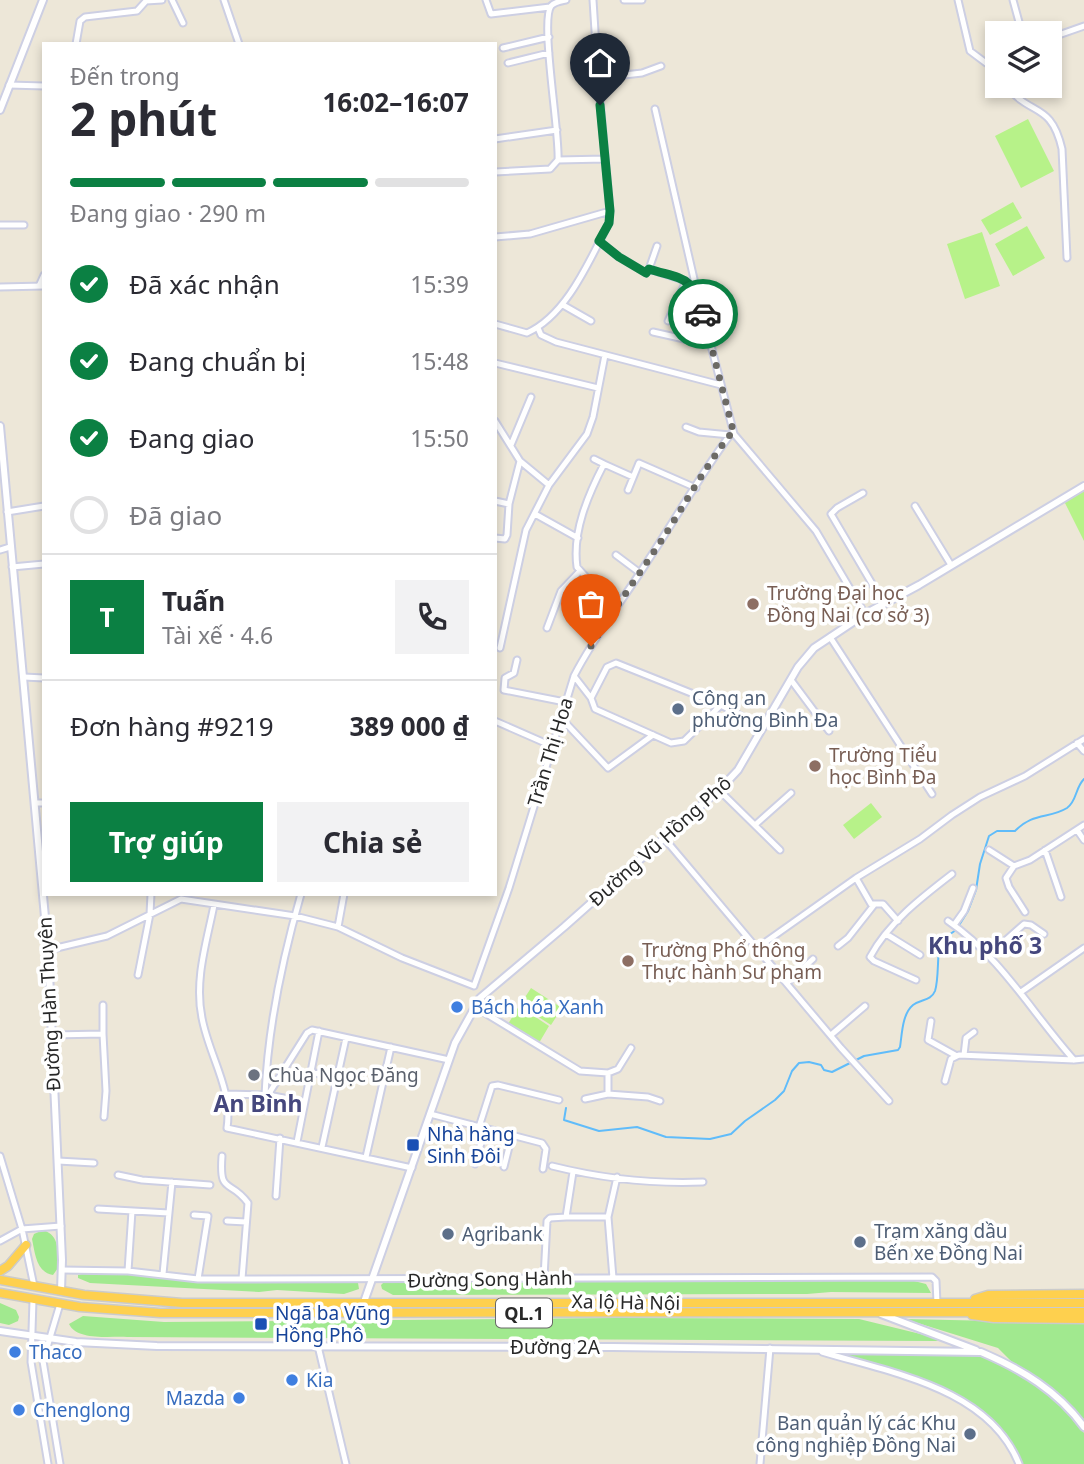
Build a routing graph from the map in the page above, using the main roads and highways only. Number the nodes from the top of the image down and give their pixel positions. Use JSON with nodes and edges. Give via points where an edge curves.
{"nodes":[{"id":1,"x":26,"y":1245,"type":"road end"},
{"id":2,"x":0,"y":1271,"type":"edge"},
{"id":3,"x":0,"y":1280,"type":"edge"},
{"id":4,"x":34,"y":1286,"type":"junction"},
{"id":5,"x":61,"y":1291,"type":"junction"},
{"id":6,"x":0,"y":1293,"type":"edge"},
{"id":7,"x":1084,"y":1294,"type":"edge"},
{"id":8,"x":33,"y":1300,"type":"junction"},
{"id":9,"x":969,"y":1302,"type":"junction"},
{"id":10,"x":1084,"y":1303,"type":"edge"},
{"id":11,"x":60,"y":1304,"type":"junction"},
{"id":12,"x":966,"y":1312,"type":"junction"},
{"id":13,"x":1084,"y":1312,"type":"edge"},
{"id":14,"x":1084,"y":1319,"type":"edge"}],
"edges":[{"from":1,"to":2,"type":"highway"},
{"from":3,"to":4,"type":"highway","name":"Xa lộ Hà Nội","number":"QL.1"},
{"from":4,"to":5,"type":"highway","name":"Xa lộ Hà Nội","number":"QL.1"},
{"from":4,"to":8,"type":"highway"},
{"from":5,"to":9,"type":"highway","name":"Xa lộ Hà Nội","number":"QL.1","via":[[182,1303]]},
{"from":5,"to":11,"type":"highway"},
{"from":6,"to":8,"type":"highway","name":"Xa lộ Hà Nội","number":"QL.1"},
{"from":7,"to":9,"type":"highway","name":"Xa lộ Hà Nội","number":"QL.1","via":[[988,1295]]},
{"from":8,"to":11,"type":"highway","name":"Xa lộ Hà Nội","number":"QL.1"},
{"from":9,"to":10,"type":"highway","number":"QL.1"},
{"from":11,"to":12,"type":"highway","name":"Xa lộ Hà Nội","number":"QL.1","via":[[160,1313]]},
{"from":12,"to":13,"type":"highway","number":"QL.1"},
{"from":12,"to":14,"type":"highway","name":"Xa lộ Hà Nội","number":"QL.1","via":[[976,1317]]}]}
